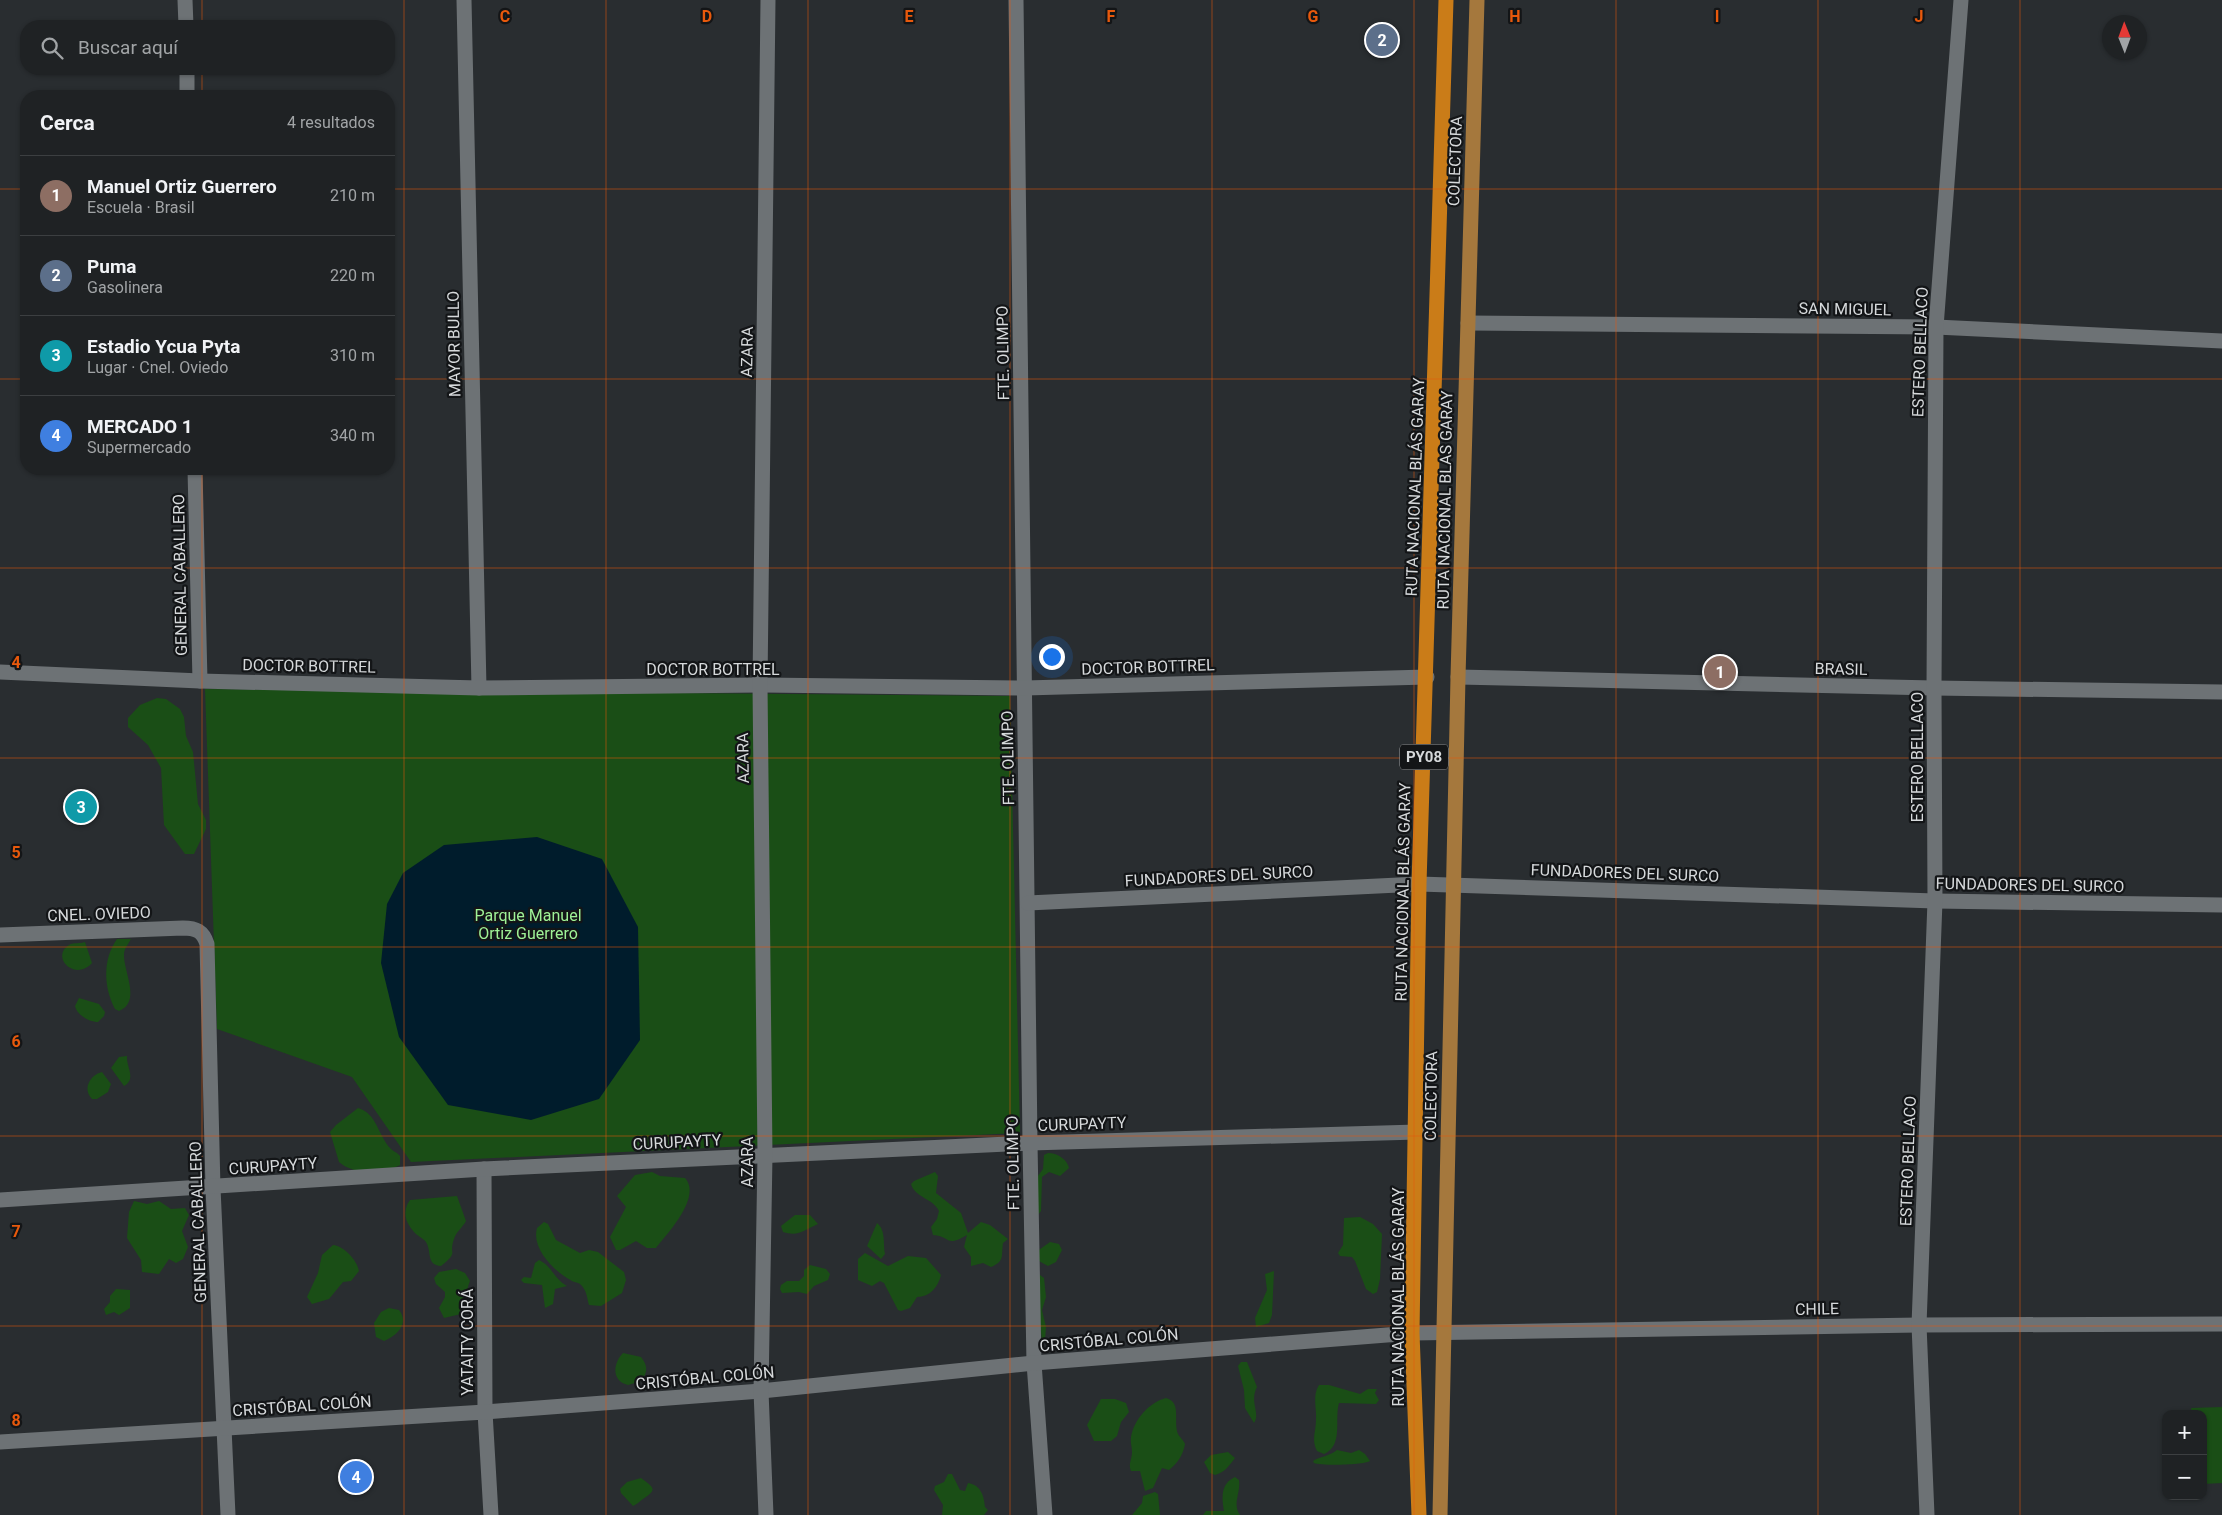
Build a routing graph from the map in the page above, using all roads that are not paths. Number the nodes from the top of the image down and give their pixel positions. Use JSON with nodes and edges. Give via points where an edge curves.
{"nodes":[{"id":1,"x":185,"y":0,"type":"edge"},
{"id":2,"x":464,"y":0,"type":"edge"},
{"id":3,"x":768,"y":0,"type":"edge"},
{"id":4,"x":1016,"y":0,"type":"edge"},
{"id":5,"x":1446,"y":0,"type":"edge"},
{"id":6,"x":1477,"y":0,"type":"edge"},
{"id":7,"x":1961,"y":0,"type":"edge"},
{"id":8,"x":186,"y":20,"type":"edge"},
{"id":9,"x":187,"y":75,"type":"edge"},
{"id":10,"x":187,"y":90,"type":"edge"},
{"id":11,"x":1468,"y":323,"type":"junction"},
{"id":12,"x":1936,"y":327,"type":"junction"},
{"id":13,"x":2222,"y":341,"type":"edge"},
{"id":14,"x":195,"y":475,"type":"edge"},
{"id":15,"x":0,"y":672,"type":"edge"},
{"id":16,"x":1427,"y":677,"type":"junction"},
{"id":17,"x":1458,"y":677,"type":"junction"},
{"id":18,"x":200,"y":682,"type":"junction"},
{"id":19,"x":760,"y":686,"type":"junction"},
{"id":20,"x":479,"y":688,"type":"junction"},
{"id":21,"x":1025,"y":688,"type":"junction"},
{"id":22,"x":1934,"y":688,"type":"junction"},
{"id":23,"x":2222,"y":692,"type":"edge"},
{"id":24,"x":1419,"y":884,"type":"junction"},
{"id":25,"x":1454,"y":886,"type":"junction"},
{"id":26,"x":1935,"y":901,"type":"junction"},
{"id":27,"x":1028,"y":903,"type":"junction"},
{"id":28,"x":2222,"y":905,"type":"edge"},
{"id":29,"x":199,"y":930,"type":"joint"},
{"id":30,"x":0,"y":935,"type":"edge"},
{"id":31,"x":1417,"y":1132,"type":"junction"},
{"id":32,"x":1030,"y":1142,"type":"junction"},
{"id":33,"x":765,"y":1155,"type":"junction"},
{"id":34,"x":484,"y":1169,"type":"junction"},
{"id":35,"x":213,"y":1188,"type":"junction"},
{"id":36,"x":0,"y":1200,"type":"edge"},
{"id":37,"x":2222,"y":1324,"type":"edge"},
{"id":38,"x":1919,"y":1325,"type":"junction"},
{"id":39,"x":1442,"y":1332,"type":"junction"},
{"id":40,"x":1412,"y":1333,"type":"junction"},
{"id":41,"x":1034,"y":1364,"type":"junction"},
{"id":42,"x":761,"y":1391,"type":"junction"},
{"id":43,"x":485,"y":1412,"type":"junction"},
{"id":44,"x":224,"y":1428,"type":"junction"},
{"id":45,"x":0,"y":1442,"type":"edge"},
{"id":46,"x":228,"y":1515,"type":"edge"},
{"id":47,"x":491,"y":1515,"type":"edge"},
{"id":48,"x":766,"y":1515,"type":"edge"},
{"id":49,"x":1044,"y":1515,"type":"edge"},
{"id":50,"x":1419,"y":1515,"type":"edge"},
{"id":51,"x":1440,"y":1515,"type":"edge"},
{"id":52,"x":1927,"y":1515,"type":"edge"}],
"edges":[{"from":1,"to":8,"type":"street"},
{"from":2,"to":20,"type":"street","name":"MAYOR BULLO"},
{"from":3,"to":19,"type":"street","name":"AZARA"},
{"from":4,"to":21,"type":"street","name":"FTE. OLIMPO"},
{"from":5,"to":16,"type":"highway","name":"RUTA NACIONAL BLÁS GARAY","number":"PY08"},
{"from":6,"to":11,"type":"main road","name":"COLECTORA"},
{"from":7,"to":12,"type":"street","name":"ESTERO BELLACO"},
{"from":9,"to":10,"type":"street"},
{"from":11,"to":12,"type":"street","name":"SAN MIGUEL"},
{"from":11,"to":17,"type":"main road","name":"RUTA NACIONAL BLAS GARAY"},
{"from":12,"to":13,"type":"street","name":"SAN MIGUEL"},
{"from":12,"to":22,"type":"street","name":"ESTERO BELLACO"},
{"from":14,"to":18,"type":"street","name":"GENERAL CABALLERO"},
{"from":15,"to":18,"type":"street","name":"DOCTOR BOTTREL"},
{"from":16,"to":21,"type":"street","name":"DOCTOR BOTTREL"},
{"from":16,"to":24,"type":"highway","name":"RUTA NACIONAL BLÁS GARAY","number":"PY08"},
{"from":17,"to":22,"type":"street","name":"BRASIL"},
{"from":17,"to":25,"type":"main road","name":"COLECTORA"},
{"from":18,"to":20,"type":"street","name":"DOCTOR BOTTREL"},
{"from":19,"to":20,"type":"street","name":"DOCTOR BOTTREL"},
{"from":19,"to":21,"type":"street","name":"DOCTOR BOTTREL"},
{"from":19,"to":33,"type":"street","name":"AZARA"},
{"from":21,"to":27,"type":"street","name":"FTE. OLIMPO"},
{"from":22,"to":23,"type":"street","name":"BRASIL"},
{"from":22,"to":26,"type":"street","name":"ESTERO BELLACO"},
{"from":24,"to":25,"type":"street","name":"FUNDADORES DEL SURCO"},
{"from":24,"to":27,"type":"street","name":"FUNDADORES DEL SURCO"},
{"from":24,"to":31,"type":"highway","name":"RUTA NACIONAL BLÁS GARAY","number":"PY08"},
{"from":25,"to":26,"type":"street","name":"FUNDADORES DEL SURCO"},
{"from":25,"to":39,"type":"main road","name":"COLECTORA"},
{"from":26,"to":28,"type":"street","name":"FUNDADORES DEL SURCO"},
{"from":26,"to":38,"type":"street","name":"ESTERO BELLACO"},
{"from":27,"to":32,"type":"street","name":"FTE. OLIMPO"},
{"from":29,"to":30,"type":"street","name":"CNEL. OVIEDO"},
{"from":29,"to":35,"type":"street","name":"GENERAL CABALLERO","via":[[207,944]]},
{"from":31,"to":32,"type":"street","name":"CURUPAYTY"},
{"from":31,"to":40,"type":"highway","name":"RUTA NACIONAL BLÁS GARAY","number":"PY08"},
{"from":32,"to":33,"type":"street","name":"CURUPAYTY"},
{"from":32,"to":41,"type":"street","name":"FTE. OLIMPO"},
{"from":33,"to":34,"type":"street","name":"CURUPAYTY"},
{"from":33,"to":42,"type":"street","name":"AZARA"},
{"from":34,"to":35,"type":"street","name":"CURUPAYTY"},
{"from":34,"to":43,"type":"street","name":"YATAITY CORÁ"},
{"from":35,"to":36,"type":"street","name":"CURUPAYTY"},
{"from":35,"to":44,"type":"street","name":"GENERAL CABALLERO"},
{"from":37,"to":38,"type":"street","name":"CHILE"},
{"from":38,"to":39,"type":"street","name":"CHILE"},
{"from":38,"to":52,"type":"street","name":"ESTERO BELLACO"},
{"from":39,"to":40,"type":"street","name":"CHILE"},
{"from":39,"to":51,"type":"main road","name":"COLECTORA"},
{"from":40,"to":41,"type":"street","name":"CRISTÓBAL COLÓN"},
{"from":40,"to":50,"type":"highway","name":"RUTA NACIONAL BLÁS GARAY","number":"PY08"},
{"from":41,"to":42,"type":"street","name":"CRISTÓBAL COLÓN"},
{"from":41,"to":49,"type":"street","name":"FTE. OLIMPO"},
{"from":42,"to":43,"type":"street","name":"CRISTÓBAL COLÓN"},
{"from":42,"to":48,"type":"street","name":"AZARA"},
{"from":43,"to":44,"type":"street","name":"CRISTÓBAL COLÓN"},
{"from":43,"to":47,"type":"street","name":"YATAITY CORÁ"},
{"from":44,"to":45,"type":"street","name":"CRISTÓBAL COLÓN"},
{"from":44,"to":46,"type":"street","name":"GENERAL CABALLERO"}]}
